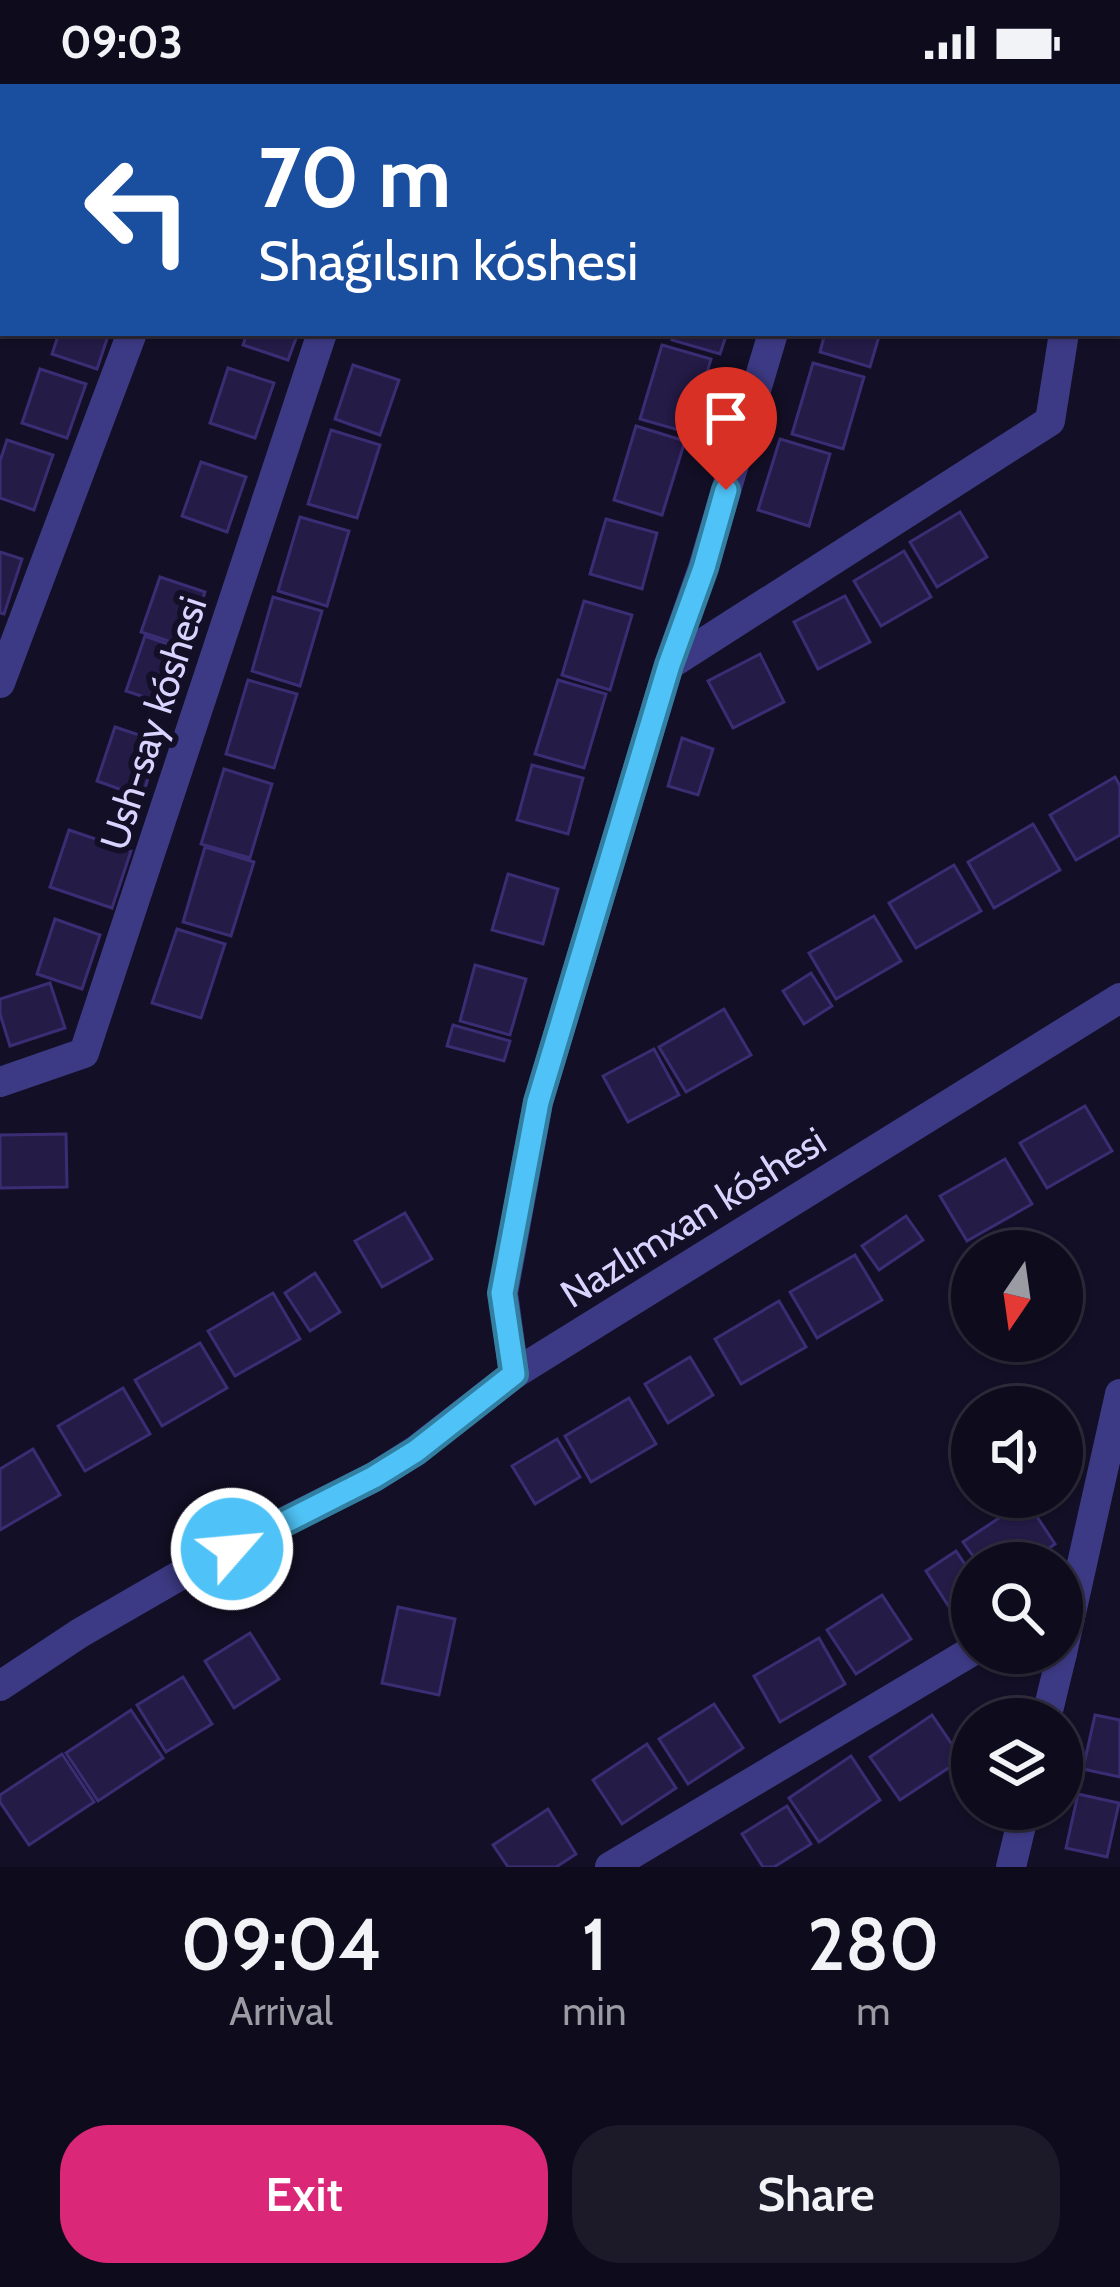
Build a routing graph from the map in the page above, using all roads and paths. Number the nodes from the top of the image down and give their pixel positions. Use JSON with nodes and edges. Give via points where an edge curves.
{"nodes":[{"id":1,"x":131,"y":336,"type":"edge"},
{"id":2,"x":321,"y":336,"type":"edge"},
{"id":3,"x":771,"y":336,"type":"edge"},
{"id":4,"x":1064,"y":336,"type":"edge"},
{"id":5,"x":669,"y":665,"type":"junction"},
{"id":6,"x":0,"y":683,"type":"edge"},
{"id":7,"x":1120,"y":998,"type":"edge"},
{"id":8,"x":0,"y":1082,"type":"edge"},
{"id":9,"x":514,"y":1374,"type":"junction"},
{"id":10,"x":1120,"y":1394,"type":"edge"},
{"id":11,"x":1083,"y":1542,"type":"edge"},
{"id":12,"x":951,"y":1664,"type":"edge"},
{"id":13,"x":0,"y":1686,"type":"edge"},
{"id":14,"x":1020,"y":1830,"type":"edge"},
{"id":15,"x":610,"y":1867,"type":"edge"},
{"id":16,"x":1011,"y":1867,"type":"edge"}],
"edges":[{"from":1,"to":6,"type":"street"},
{"from":2,"to":8,"type":"street","name":"Ush-say kóshesi","via":[[84,1053]]},
{"from":3,"to":5,"type":"street"},
{"from":4,"to":5,"type":"street","via":[[1050,421]]},
{"from":5,"to":9,"type":"street","via":[[538,1102],[502,1293]]},
{"from":7,"to":9,"type":"street","name":"Nazlımxan kóshesi"},
{"from":9,"to":13,"type":"street","name":"Nazlımxan kóshesi","via":[[374,1477],[196,1567]]},
{"from":10,"to":11,"type":"street"},
{"from":12,"to":15,"type":"street"},
{"from":14,"to":16,"type":"street"}]}
